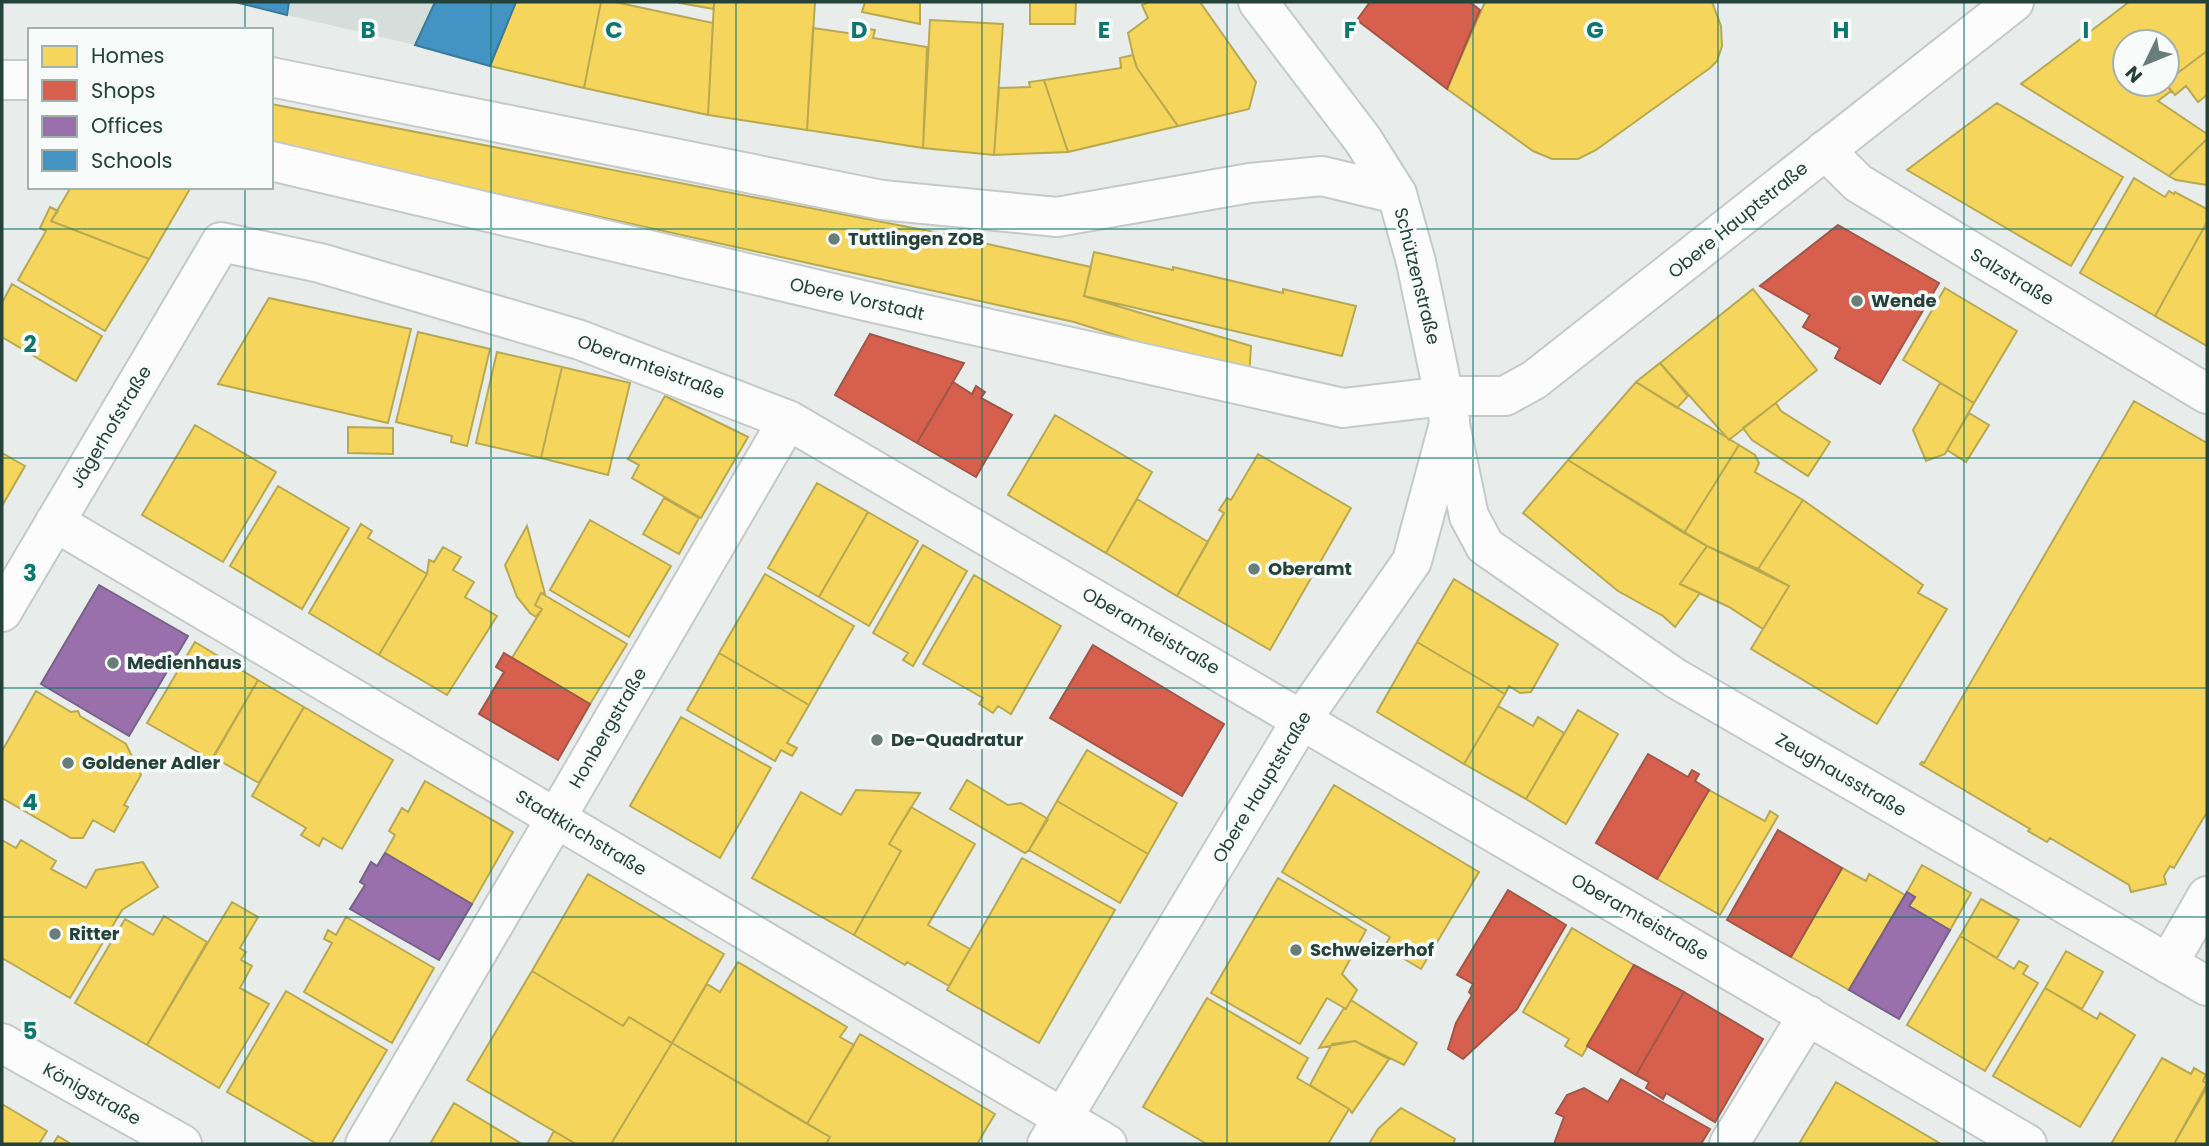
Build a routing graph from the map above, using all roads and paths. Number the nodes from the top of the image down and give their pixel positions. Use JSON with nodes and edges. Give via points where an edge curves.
{"nodes":[{"id":1,"x":1258,"y":2,"type":"edge"},
{"id":2,"x":2014,"y":2,"type":"edge"},
{"id":3,"x":273,"y":77,"type":"edge"},
{"id":4,"x":2,"y":80,"type":"edge"},
{"id":5,"x":28,"y":80,"type":"edge"},
{"id":6,"x":1825,"y":150,"type":"junction"},
{"id":7,"x":273,"y":161,"type":"edge"},
{"id":8,"x":1396,"y":194,"type":"junction"},
{"id":9,"x":221,"y":242,"type":"joint"},
{"id":10,"x":2207,"y":394,"type":"edge"},
{"id":11,"x":1448,"y":408,"type":"junction"},
{"id":12,"x":788,"y":420,"type":"junction"},
{"id":13,"x":55,"y":522,"type":"junction"},
{"id":14,"x":1485,"y":546,"type":"joint"},
{"id":15,"x":2,"y":612,"type":"edge"},
{"id":16,"x":1302,"y":719,"type":"junction"},
{"id":17,"x":556,"y":818,"type":"junction"},
{"id":18,"x":2207,"y":896,"type":"edge"},
{"id":19,"x":2168,"y":964,"type":"junction"},
{"id":20,"x":2207,"y":986,"type":"edge"},
{"id":21,"x":1808,"y":1015,"type":"junction"},
{"id":22,"x":2,"y":1043,"type":"edge"},
{"id":23,"x":1055,"y":1131,"type":"edge"},
{"id":24,"x":182,"y":1144,"type":"edge"},
{"id":25,"x":365,"y":1144,"type":"edge"},
{"id":26,"x":1107,"y":1144,"type":"edge"},
{"id":27,"x":1729,"y":1144,"type":"edge"},
{"id":28,"x":2027,"y":1144,"type":"edge"}],
"edges":[{"from":1,"to":8,"type":"street","name":"Schützenstraße","via":[[1363,140]]},
{"from":2,"to":6,"type":"street","name":"Obere Hauptstraße"},
{"from":3,"to":8,"type":"street","via":[[881,200],[1057,217],[1250,183],[1322,176]]},
{"from":4,"to":5,"type":"street"},
{"from":6,"to":10,"type":"street","name":"Salzstraße","via":[[1858,183]]},
{"from":6,"to":11,"type":"street","name":"Obere Hauptstraße","via":[[1534,380],[1505,396]]},
{"from":7,"to":11,"type":"street","name":"Obere Vorstadt","via":[[1343,408]]},
{"from":8,"to":11,"type":"street","name":"Schützenstraße"},
{"from":9,"to":12,"type":"street","name":"Oberamteistraße","via":[[320,263],[580,340]]},
{"from":9,"to":13,"type":"street","name":"Jägerhofstraße"},
{"from":11,"to":14,"type":"street","name":"Schützenstraße","via":[[1469,516]]},
{"from":11,"to":16,"type":"street","name":"Obere Hauptstraße","via":[[1412,561]]},
{"from":12,"to":16,"type":"street","name":"Oberamteistraße"},
{"from":12,"to":17,"type":"street","name":"Honbergstraße"},
{"from":13,"to":15,"type":"street","name":"Jägerhofstraße"},
{"from":13,"to":17,"type":"street","name":"Stadtkirchstraße"},
{"from":14,"to":19,"type":"street","name":"Zeughausstraße","via":[[1675,678]]},
{"from":16,"to":21,"type":"street","name":"Oberamteistraße"},
{"from":16,"to":23,"type":"street","name":"Obere Hauptstraße"},
{"from":17,"to":23,"type":"street","name":"Stadtkirchstraße"},
{"from":17,"to":25,"type":"street","name":"Honbergstraße"},
{"from":18,"to":19,"type":"street"},
{"from":19,"to":20,"type":"street","name":"Zeughausstraße"},
{"from":21,"to":27,"type":"street"},
{"from":21,"to":28,"type":"street","name":"Oberamteistraße"},
{"from":22,"to":24,"type":"street","name":"Königstraße"},
{"from":23,"to":26,"type":"street","name":"Stadtkirchstraße"}]}
